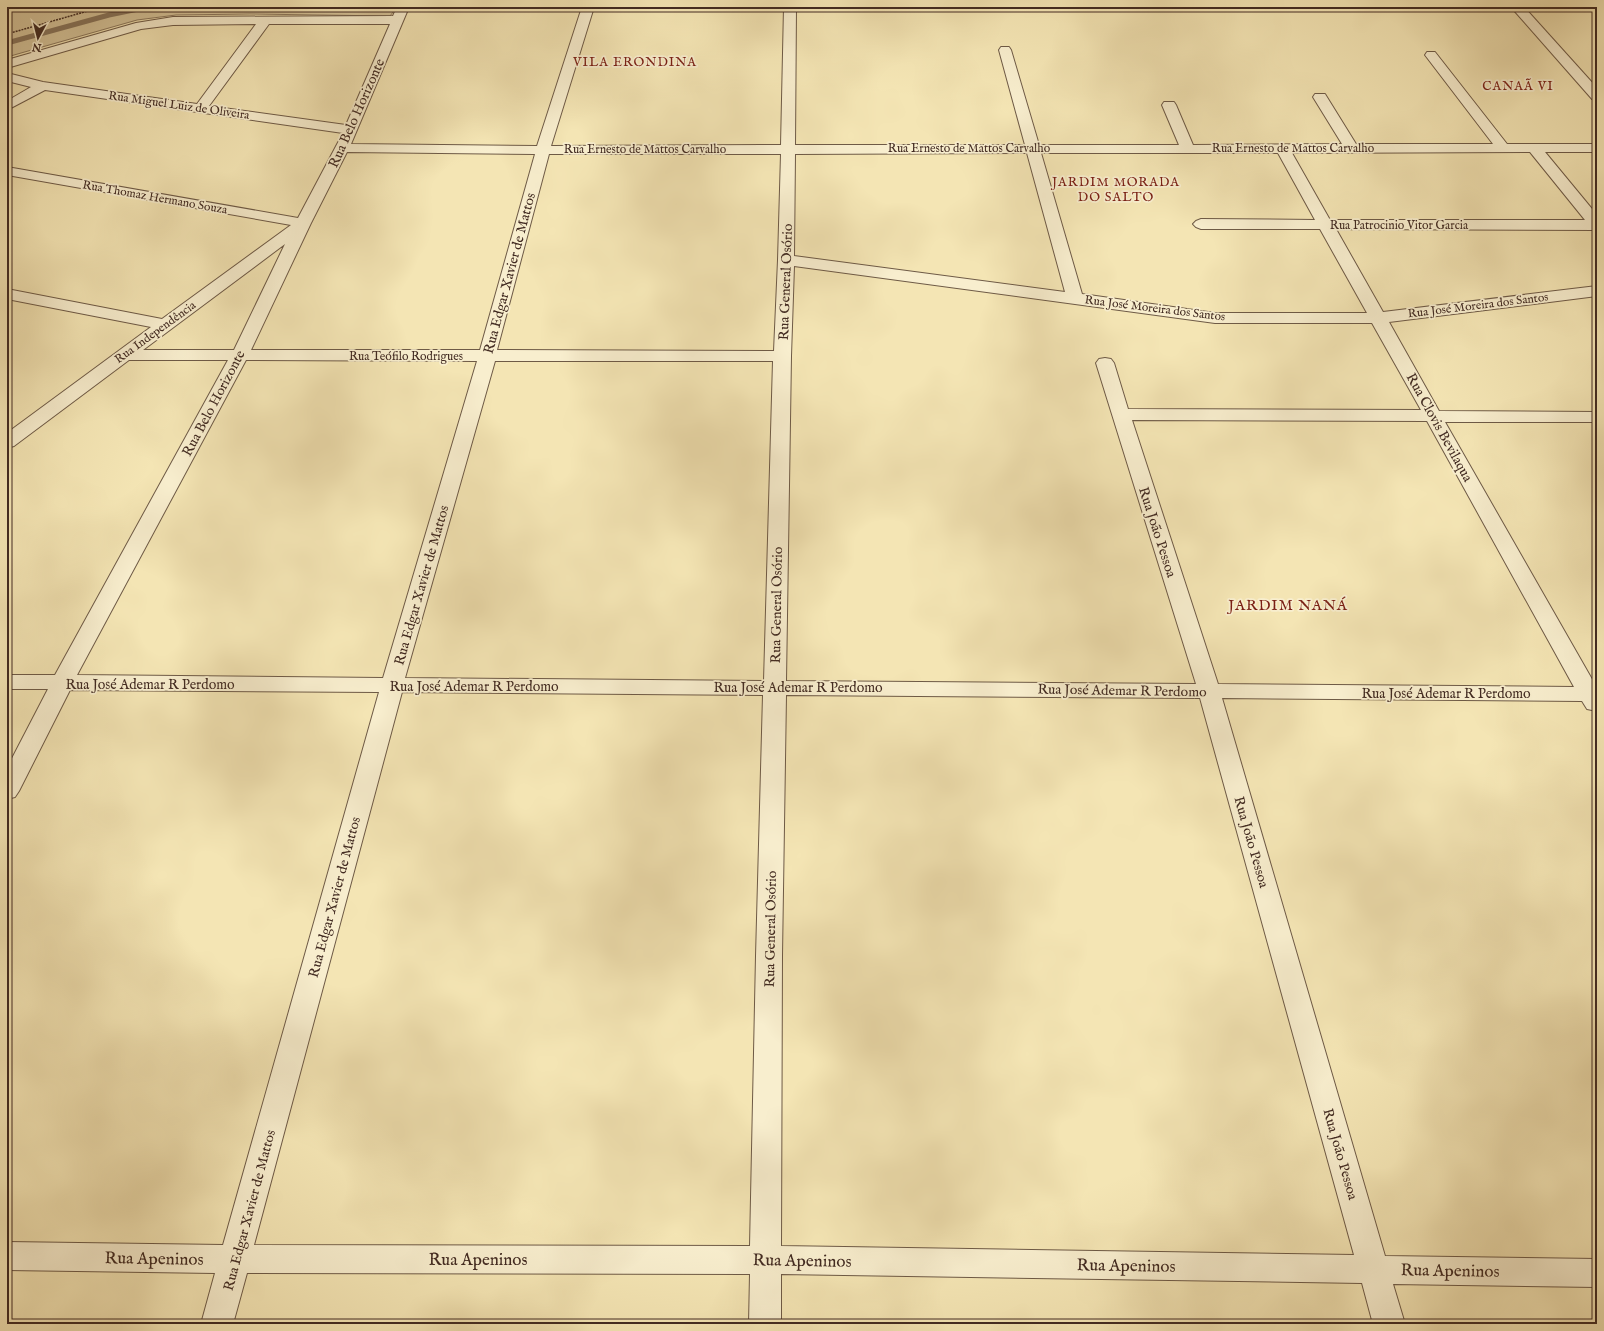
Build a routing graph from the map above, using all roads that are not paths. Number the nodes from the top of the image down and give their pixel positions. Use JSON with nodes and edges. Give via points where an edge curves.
{"nodes":[{"id":1,"x":403,"y":7,"type":"edge"},
{"id":2,"x":1517,"y":7,"type":"edge"},
{"id":3,"x":588,"y":8,"type":"edge"},
{"id":4,"x":790,"y":10,"type":"edge"},
{"id":5,"x":265,"y":20,"type":"junction"},
{"id":6,"x":397,"y":20,"type":"junction"},
{"id":7,"x":1005,"y":50,"type":"dead end"},
{"id":8,"x":1431,"y":55,"type":"dead end"},
{"id":9,"x":7,"y":64,"type":"edge"},
{"id":10,"x":7,"y":77,"type":"edge"},
{"id":11,"x":43,"y":86,"type":"junction"},
{"id":12,"x":1597,"y":96,"type":"edge"},
{"id":13,"x":1320,"y":97,"type":"dead end"},
{"id":14,"x":1169,"y":105,"type":"dead end"},
{"id":15,"x":7,"y":106,"type":"edge"},
{"id":16,"x":200,"y":109,"type":"junction"},
{"id":17,"x":351,"y":130,"type":"junction"},
{"id":18,"x":342,"y":148,"type":"junction"},
{"id":19,"x":787,"y":148,"type":"junction"},
{"id":20,"x":1033,"y":148,"type":"junction"},
{"id":21,"x":1188,"y":148,"type":"junction"},
{"id":22,"x":1283,"y":148,"type":"junction"},
{"id":23,"x":1352,"y":148,"type":"junction"},
{"id":24,"x":1503,"y":148,"type":"junction"},
{"id":25,"x":1535,"y":148,"type":"junction"},
{"id":26,"x":1597,"y":148,"type":"edge"},
{"id":27,"x":543,"y":150,"type":"junction"},
{"id":28,"x":7,"y":171,"type":"edge"},
{"id":29,"x":303,"y":223,"type":"junction"},
{"id":30,"x":1201,"y":224,"type":"dead end"},
{"id":31,"x":1325,"y":225,"type":"junction"},
{"id":32,"x":1597,"y":225,"type":"edge"},
{"id":33,"x":786,"y":260,"type":"junction"},
{"id":34,"x":1597,"y":291,"type":"edge"},
{"id":35,"x":7,"y":294,"type":"edge"},
{"id":36,"x":1075,"y":298,"type":"junction"},
{"id":37,"x":1379,"y":318,"type":"junction"},
{"id":38,"x":165,"y":325,"type":"junction"},
{"id":39,"x":125,"y":355,"type":"junction"},
{"id":40,"x":240,"y":355,"type":"junction"},
{"id":41,"x":782,"y":356,"type":"junction"},
{"id":42,"x":487,"y":357,"type":"junction"},
{"id":43,"x":1105,"y":363,"type":"dead end"},
{"id":44,"x":1121,"y":414,"type":"junction"},
{"id":45,"x":1434,"y":415,"type":"junction"},
{"id":46,"x":1597,"y":416,"type":"edge"},
{"id":47,"x":7,"y":442,"type":"edge"},
{"id":48,"x":7,"y":682,"type":"edge"},
{"id":49,"x":62,"y":684,"type":"junction"},
{"id":50,"x":392,"y":686,"type":"junction"},
{"id":51,"x":774,"y":687,"type":"junction"},
{"id":52,"x":1209,"y":691,"type":"junction"},
{"id":53,"x":1593,"y":700,"type":"edge"},
{"id":54,"x":7,"y":791,"type":"edge"},
{"id":55,"x":7,"y":1256,"type":"edge"},
{"id":56,"x":236,"y":1259,"type":"junction"},
{"id":57,"x":766,"y":1260,"type":"junction"},
{"id":58,"x":1373,"y":1269,"type":"junction"},
{"id":59,"x":1597,"y":1273,"type":"edge"},
{"id":60,"x":217,"y":1324,"type":"edge"},
{"id":61,"x":765,"y":1324,"type":"edge"},
{"id":62,"x":1389,"y":1324,"type":"edge"}],
"edges":[{"from":1,"to":6,"type":"street","name":"Rua Belo Horizonte"},
{"from":2,"to":12,"type":"street"},
{"from":3,"to":27,"type":"street","name":"Rua Edgar Xavier de Mattos"},
{"from":4,"to":19,"type":"street","name":"Rua General Osório"},
{"from":5,"to":6,"type":"street"},
{"from":5,"to":9,"type":"street","via":[[173,21],[140,26]]},
{"from":5,"to":16,"type":"street"},
{"from":6,"to":17,"type":"street","name":"Rua Belo Horizonte"},
{"from":7,"to":20,"type":"street"},
{"from":8,"to":24,"type":"street"},
{"from":10,"to":11,"type":"street","name":"Rua Miguel Luiz de Oliveira"},
{"from":11,"to":15,"type":"street"},
{"from":11,"to":16,"type":"street","name":"Rua Miguel Luiz de Oliveira"},
{"from":13,"to":23,"type":"street"},
{"from":14,"to":21,"type":"street"},
{"from":16,"to":17,"type":"street","name":"Rua Miguel Luiz de Oliveira"},
{"from":17,"to":18,"type":"street","name":"Rua Belo Horizonte"},
{"from":18,"to":27,"type":"street","name":"Rua Ernesto de Mattos Carvalho"},
{"from":18,"to":29,"type":"street","name":"Rua Belo Horizonte"},
{"from":19,"to":20,"type":"street","name":"Rua Ernesto de Mattos Carvalho"},
{"from":19,"to":27,"type":"street","name":"Rua Ernesto de Mattos Carvalho"},
{"from":19,"to":33,"type":"street","name":"Rua General Osório"},
{"from":20,"to":21,"type":"street","name":"Rua Ernesto de Mattos Carvalho"},
{"from":20,"to":36,"type":"street"},
{"from":21,"to":22,"type":"street","name":"Rua Ernesto de Mattos Carvalho"},
{"from":22,"to":23,"type":"street","name":"Rua Ernesto de Mattos Carvalho"},
{"from":22,"to":31,"type":"street","name":"Rua Clovis Bevilaqua"},
{"from":23,"to":24,"type":"street","name":"Rua Ernesto de Mattos Carvalho"},
{"from":24,"to":25,"type":"street","name":"Rua Ernesto de Mattos Carvalho"},
{"from":25,"to":26,"type":"street","name":"Rua Ernesto de Mattos Carvalho"},
{"from":25,"to":32,"type":"street"},
{"from":27,"to":42,"type":"street","name":"Rua Edgar Xavier de Mattos"},
{"from":28,"to":29,"type":"street","name":"Rua Thomaz Hermano Souza"},
{"from":29,"to":38,"type":"street","name":"Rua Independência"},
{"from":29,"to":40,"type":"street","name":"Rua Belo Horizonte"},
{"from":30,"to":31,"type":"street","name":"Rua Patrocinio Vitor Garcia"},
{"from":31,"to":32,"type":"street","name":"Rua Patrocinio Vitor Garcia"},
{"from":31,"to":37,"type":"street","name":"Rua Clovis Bevilaqua"},
{"from":33,"to":36,"type":"street","name":"Rua José Moreira dos Santos"},
{"from":33,"to":41,"type":"street","name":"Rua General Osório"},
{"from":34,"to":37,"type":"street","name":"Rua José Moreira dos Santos"},
{"from":35,"to":38,"type":"street"},
{"from":36,"to":37,"type":"street","name":"Rua José Moreira dos Santos","via":[[1215,318]]},
{"from":37,"to":45,"type":"street","name":"Rua Clovis Bevilaqua"},
{"from":38,"to":39,"type":"street","name":"Rua Independência"},
{"from":39,"to":40,"type":"street","name":"Rua Teófilo Rodrigues"},
{"from":39,"to":47,"type":"street","name":"Rua Independência"},
{"from":40,"to":42,"type":"street","name":"Rua Teófilo Rodrigues"},
{"from":40,"to":49,"type":"street","name":"Rua Belo Horizonte"},
{"from":41,"to":42,"type":"street","name":"Rua Teófilo Rodrigues"},
{"from":41,"to":51,"type":"street","name":"Rua General Osório"},
{"from":42,"to":50,"type":"street","name":"Rua Edgar Xavier de Mattos"},
{"from":43,"to":44,"type":"street","name":"Rua João Pessoa"},
{"from":44,"to":45,"type":"street"},
{"from":44,"to":52,"type":"street","name":"Rua João Pessoa"},
{"from":45,"to":46,"type":"street"},
{"from":45,"to":53,"type":"street","name":"Rua Clovis Bevilaqua"},
{"from":48,"to":49,"type":"street","name":"Rua José Ademar R Perdomo"},
{"from":49,"to":50,"type":"street","name":"Rua José Ademar R Perdomo"},
{"from":49,"to":54,"type":"street","name":"Rua Belo Horizonte"},
{"from":50,"to":51,"type":"street","name":"Rua José Ademar R Perdomo"},
{"from":50,"to":56,"type":"street","name":"Rua Edgar Xavier de Mattos"},
{"from":51,"to":52,"type":"street","name":"Rua José Ademar R Perdomo"},
{"from":51,"to":57,"type":"street","name":"Rua General Osório"},
{"from":52,"to":53,"type":"street","name":"Rua José Ademar R Perdomo"},
{"from":52,"to":58,"type":"street","name":"Rua João Pessoa"},
{"from":55,"to":56,"type":"street","name":"Rua Apeninos"},
{"from":56,"to":57,"type":"street","name":"Rua Apeninos"},
{"from":56,"to":60,"type":"street","name":"Rua Edgar Xavier de Mattos"},
{"from":57,"to":58,"type":"street","name":"Rua Apeninos"},
{"from":57,"to":61,"type":"street","name":"Rua General Osório"},
{"from":58,"to":59,"type":"street","name":"Rua Apeninos"},
{"from":58,"to":62,"type":"street","name":"Rua João Pessoa"}]}
